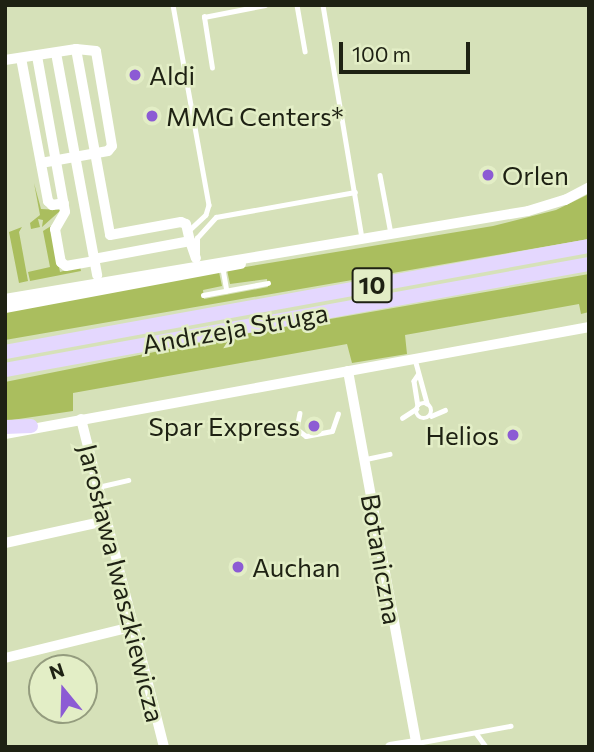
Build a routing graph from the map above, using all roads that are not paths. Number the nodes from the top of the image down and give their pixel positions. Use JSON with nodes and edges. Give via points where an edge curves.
{"nodes":[{"id":1,"x":173,"y":5,"type":"edge"},
{"id":2,"x":265,"y":5,"type":"edge"},
{"id":3,"x":297,"y":5,"type":"edge"},
{"id":4,"x":323,"y":5,"type":"edge"},
{"id":5,"x":76,"y":49,"type":"junction"},
{"id":6,"x":305,"y":51,"type":"dead end"},
{"id":7,"x":56,"y":52,"type":"junction"},
{"id":8,"x":37,"y":55,"type":"junction"},
{"id":9,"x":21,"y":58,"type":"junction"},
{"id":10,"x":5,"y":60,"type":"edge"},
{"id":11,"x":212,"y":68,"type":"dead end"},
{"id":12,"x":95,"y":153,"type":"junction"},
{"id":13,"x":75,"y":157,"type":"junction"},
{"id":14,"x":56,"y":160,"type":"junction"},
{"id":15,"x":41,"y":163,"type":"junction"},
{"id":16,"x":380,"y":175,"type":"dead end"},
{"id":17,"x":589,"y":187,"type":"edge"},
{"id":18,"x":355,"y":192,"type":"junction"},
{"id":19,"x":64,"y":203,"type":"junction"},
{"id":20,"x":391,"y":234,"type":"junction"},
{"id":21,"x":110,"y":235,"type":"junction"},
{"id":22,"x":189,"y":236,"type":"junction"},
{"id":23,"x":363,"y":239,"type":"junction"},
{"id":24,"x":589,"y":246,"type":"edge"},
{"id":25,"x":114,"y":255,"type":"junction"},
{"id":26,"x":261,"y":257,"type":"junction"},
{"id":27,"x":94,"y":260,"type":"junction"},
{"id":28,"x":589,"y":264,"type":"edge"},
{"id":29,"x":197,"y":266,"type":"junction"},
{"id":30,"x":223,"y":269,"type":"junction"},
{"id":31,"x":98,"y":283,"type":"junction"},
{"id":32,"x":268,"y":283,"type":"dead end"},
{"id":33,"x":227,"y":291,"type":"junction"},
{"id":34,"x":203,"y":295,"type":"dead end"},
{"id":35,"x":5,"y":299,"type":"edge"},
{"id":36,"x":5,"y":308,"type":"edge"},
{"id":37,"x":589,"y":327,"type":"edge"},
{"id":38,"x":5,"y":350,"type":"edge"},
{"id":39,"x":80,"y":356,"type":"junction"},
{"id":40,"x":415,"y":359,"type":"junction"},
{"id":41,"x":5,"y":370,"type":"edge"},
{"id":42,"x":348,"y":371,"type":"junction"},
{"id":43,"x":418,"y":375,"type":"junction"},
{"id":44,"x":5,"y":377,"type":"edge"},
{"id":45,"x":430,"y":405,"type":"junction"},
{"id":46,"x":417,"y":407,"type":"junction"},
{"id":47,"x":300,"y":413,"type":"dead end"},
{"id":48,"x":338,"y":414,"type":"dead end"},
{"id":49,"x":431,"y":416,"type":"junction"},
{"id":50,"x":418,"y":417,"type":"junction"},
{"id":51,"x":81,"y":418,"type":"junction"},
{"id":52,"x":51,"y":424,"type":"junction"},
{"id":53,"x":32,"y":426,"type":"joint"},
{"id":54,"x":5,"y":430,"type":"edge"},
{"id":55,"x":389,"y":454,"type":"dead end"},
{"id":56,"x":364,"y":459,"type":"junction"},
{"id":57,"x":128,"y":480,"type":"dead end"},
{"id":58,"x":97,"y":488,"type":"junction"},
{"id":59,"x":105,"y":521,"type":"junction"},
{"id":60,"x":5,"y":543,"type":"edge"},
{"id":61,"x":131,"y":627,"type":"junction"},
{"id":62,"x":5,"y":659,"type":"edge"},
{"id":63,"x":509,"y":726,"type":"dead end"},
{"id":64,"x":475,"y":733,"type":"junction"},
{"id":65,"x":416,"y":745,"type":"edge"},
{"id":66,"x":164,"y":747,"type":"edge"},
{"id":67,"x":390,"y":747,"type":"edge"},
{"id":68,"x":486,"y":747,"type":"edge"}],
"edges":[{"from":1,"to":22,"type":"lane","via":[[209,205]]},
{"from":2,"to":11,"type":"lane","via":[[204,17]]},
{"from":3,"to":6,"type":"lane"},
{"from":4,"to":18,"type":"lane"},
{"from":5,"to":7,"type":"street"},
{"from":5,"to":12,"type":"street"},
{"from":5,"to":12,"type":"street","via":[[96,51],[111,149]]},
{"from":7,"to":8,"type":"street"},
{"from":7,"to":13,"type":"street"},
{"from":8,"to":9,"type":"street"},
{"from":8,"to":14,"type":"street"},
{"from":9,"to":10,"type":"street"},
{"from":9,"to":15,"type":"street"},
{"from":12,"to":13,"type":"street"},
{"from":12,"to":21,"type":"street"},
{"from":13,"to":14,"type":"street"},
{"from":13,"to":27,"type":"street"},
{"from":14,"to":15,"type":"street"},
{"from":14,"to":19,"type":"street"},
{"from":15,"to":19,"type":"street","via":[[49,204]]},
{"from":16,"to":20,"type":"lane"},
{"from":17,"to":20,"type":"street","via":[[542,208]]},
{"from":18,"to":23,"type":"lane"},
{"from":18,"to":29,"type":"lane","via":[[216,217],[197,237]]},
{"from":19,"to":27,"type":"street","via":[[65,212],[55,229],[62,264]]},
{"from":20,"to":23,"type":"street"},
{"from":21,"to":22,"type":"street","via":[[181,222]]},
{"from":21,"to":25,"type":"street"},
{"from":22,"to":25,"type":"street"},
{"from":22,"to":29,"type":"street"},
{"from":23,"to":26,"type":"street"},
{"from":24,"to":38,"type":"main road","name":"Andrzeja Struga","number":"10"},
{"from":25,"to":27,"type":"street"},
{"from":26,"to":29,"type":"street"},
{"from":26,"to":30,"type":"street"},
{"from":27,"to":31,"type":"street"},
{"from":28,"to":39,"type":"main road","name":"Andrzeja Struga","number":"10"},
{"from":29,"to":30,"type":"street"},
{"from":29,"to":31,"type":"street"},
{"from":30,"to":33,"type":"lane"},
{"from":31,"to":35,"type":"street"},
{"from":31,"to":36,"type":"street"},
{"from":32,"to":33,"type":"lane"},
{"from":33,"to":34,"type":"lane"},
{"from":37,"to":40,"type":"street"},
{"from":39,"to":41,"type":"main road","name":"Andrzeja Struga","number":"10"},
{"from":39,"to":44,"type":"main road"},
{"from":40,"to":42,"type":"street"},
{"from":40,"to":43,"type":"lane"},
{"from":42,"to":51,"type":"street"},
{"from":42,"to":56,"type":"street","name":"Botaniczna"},
{"from":43,"to":45,"type":"lane"},
{"from":43,"to":46,"type":"lane","via":[[414,381]]},
{"from":45,"to":46,"type":"lane"},
{"from":45,"to":49,"type":"lane"},
{"from":45,"to":49,"type":"lane","via":[[445,410]]},
{"from":46,"to":50,"type":"lane"},
{"from":46,"to":50,"type":"lane","via":[[402,418]]},
{"from":47,"to":48,"type":"lane","via":[[297,429],[306,436],[332,431]]},
{"from":49,"to":50,"type":"lane"},
{"from":51,"to":52,"type":"street"},
{"from":51,"to":58,"type":"street","name":"Jarosława Iwaszkiewicza"},
{"from":52,"to":53,"type":"street"},
{"from":52,"to":54,"type":"street"},
{"from":53,"to":54,"type":"main road"},
{"from":55,"to":56,"type":"lane"},
{"from":56,"to":65,"type":"street","name":"Botaniczna"},
{"from":57,"to":58,"type":"lane"},
{"from":58,"to":59,"type":"street","name":"Jarosława Iwaszkiewicza"},
{"from":59,"to":60,"type":"street"},
{"from":59,"to":61,"type":"street","name":"Jarosława Iwaszkiewicza"},
{"from":61,"to":62,"type":"street"},
{"from":61,"to":66,"type":"street","name":"Jarosława Iwaszkiewicza"},
{"from":63,"to":64,"type":"lane"},
{"from":64,"to":65,"type":"lane"},
{"from":64,"to":68,"type":"lane"},
{"from":65,"to":67,"type":"street"}]}
